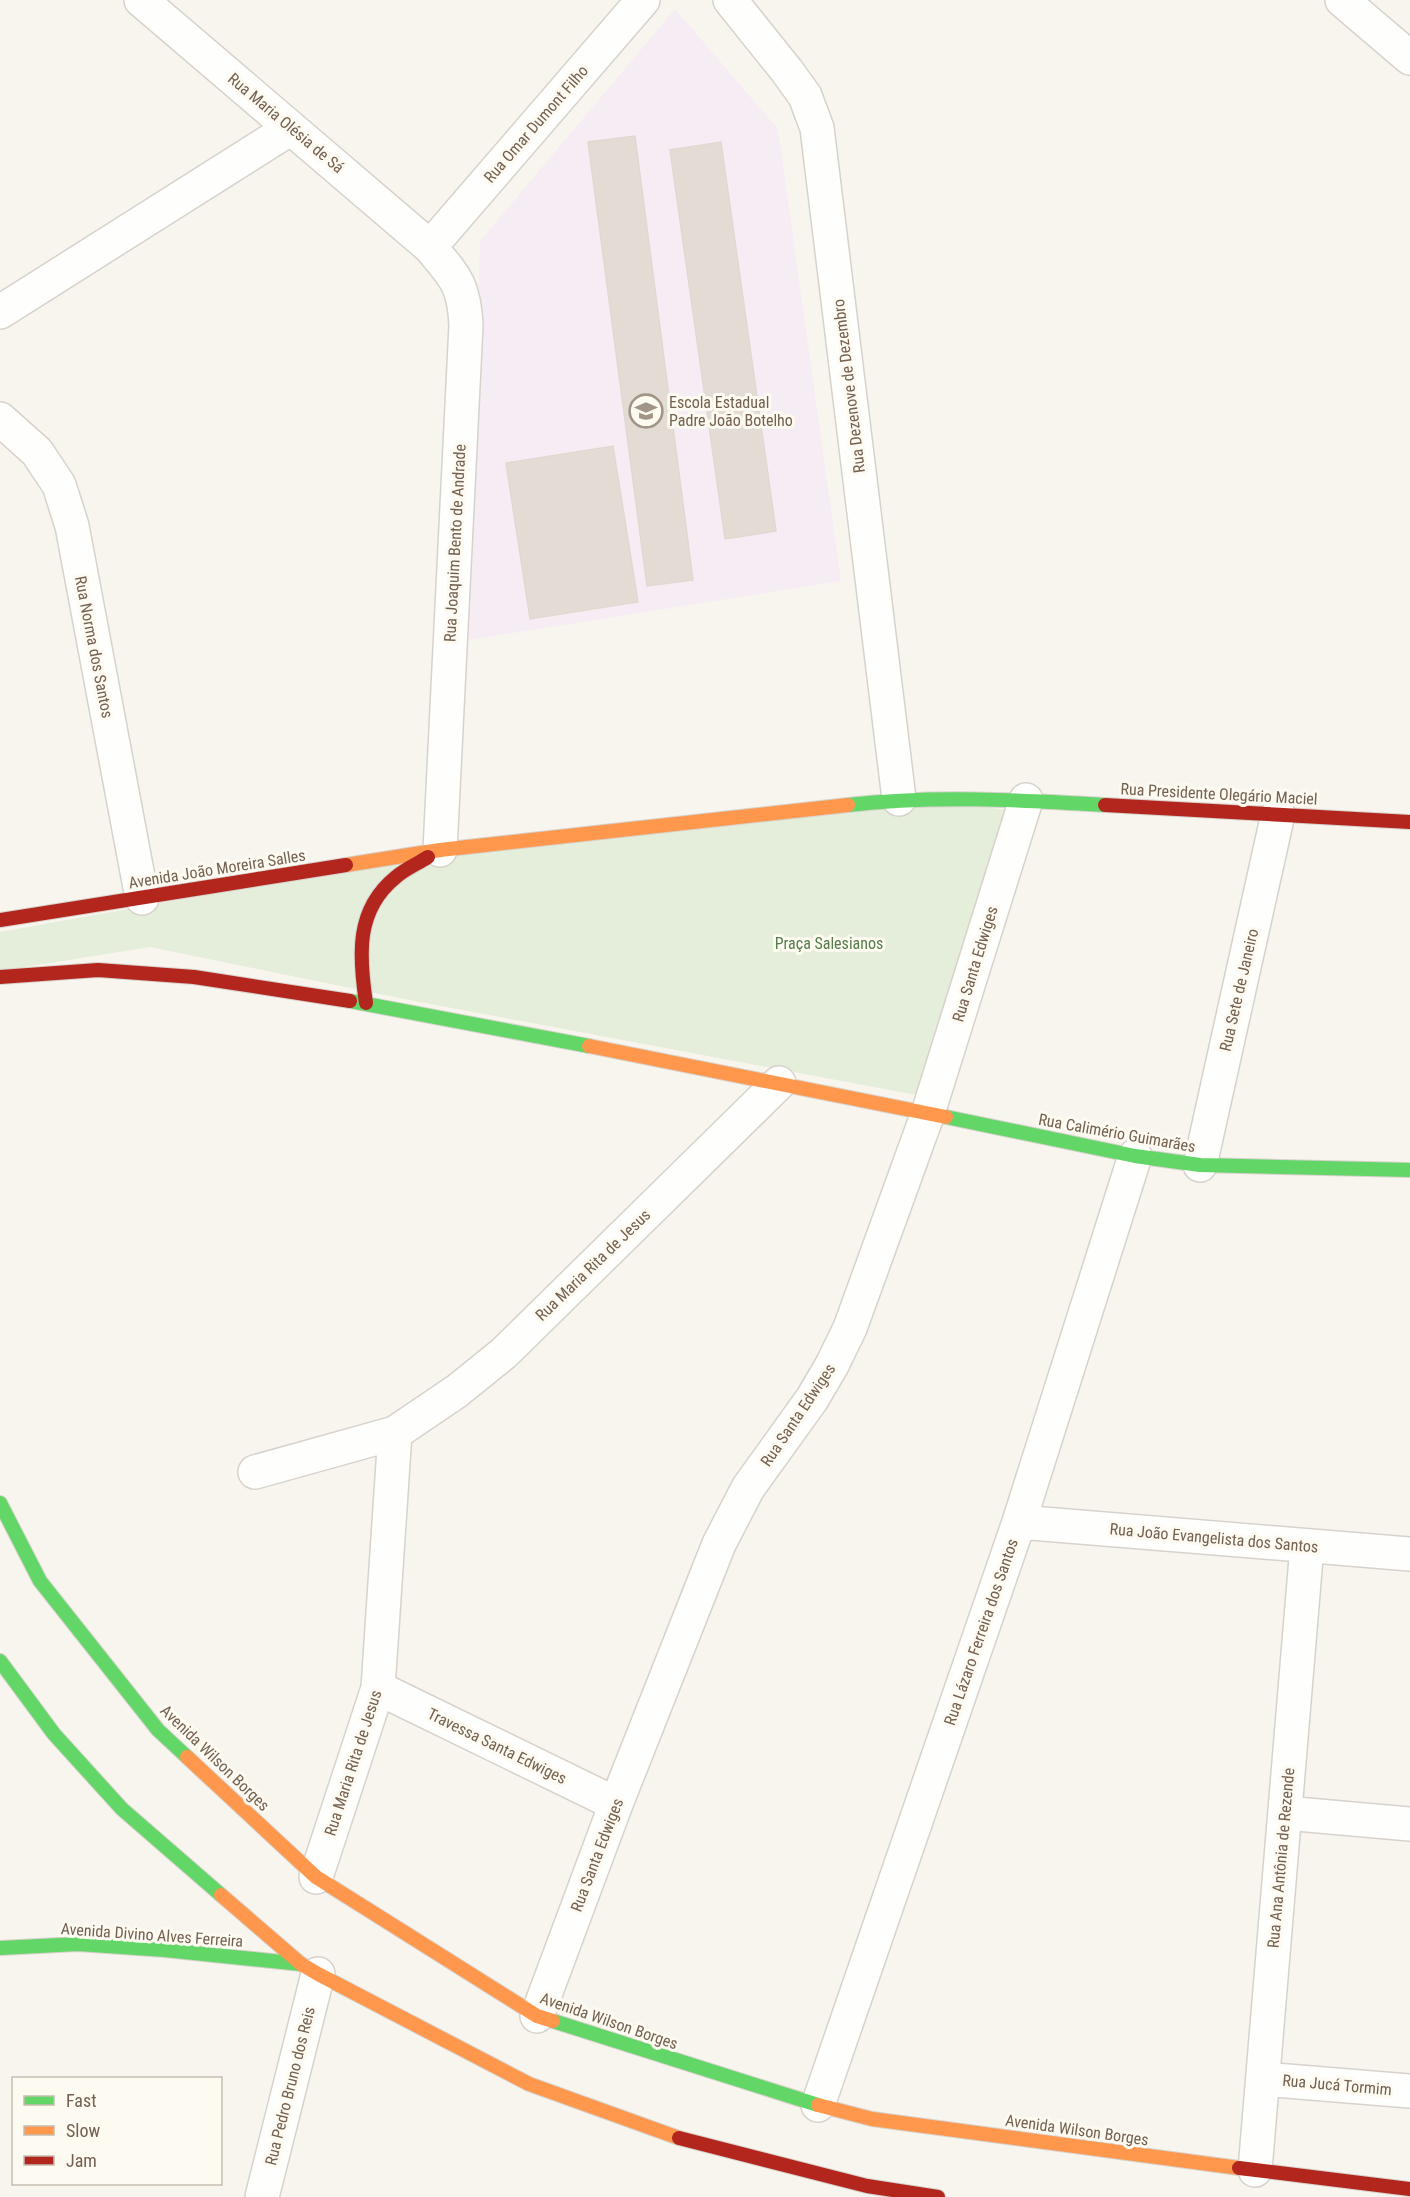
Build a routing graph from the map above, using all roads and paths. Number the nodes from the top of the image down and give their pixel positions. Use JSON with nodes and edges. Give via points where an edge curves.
{"nodes":[{"id":1,"x":141,"y":0,"type":"edge"},
{"id":2,"x":643,"y":0,"type":"edge"},
{"id":3,"x":730,"y":0,"type":"edge"},
{"id":4,"x":1342,"y":0,"type":"edge"},
{"id":5,"x":1410,"y":58,"type":"edge"},
{"id":6,"x":291,"y":128,"type":"junction"},
{"id":7,"x":430,"y":247,"type":"junction"},
{"id":8,"x":0,"y":312,"type":"edge"},
{"id":9,"x":0,"y":419,"type":"edge"},
{"id":10,"x":899,"y":799,"type":"junction"},
{"id":11,"x":1026,"y":800,"type":"junction"},
{"id":12,"x":1278,"y":814,"type":"junction"},
{"id":13,"x":1410,"y":822,"type":"edge"},
{"id":14,"x":440,"y":850,"type":"junction"},
{"id":15,"x":141,"y":898,"type":"junction"},
{"id":16,"x":0,"y":920,"type":"edge"},
{"id":17,"x":0,"y":977,"type":"edge"},
{"id":18,"x":366,"y":1003,"type":"junction"},
{"id":19,"x":779,"y":1083,"type":"junction"},
{"id":20,"x":928,"y":1113,"type":"junction"},
{"id":21,"x":1136,"y":1156,"type":"junction"},
{"id":22,"x":1200,"y":1165,"type":"junction"},
{"id":23,"x":1410,"y":1170,"type":"edge"},
{"id":24,"x":395,"y":1433,"type":"junction"},
{"id":25,"x":255,"y":1472,"type":"dead end"},
{"id":26,"x":0,"y":1503,"type":"edge"},
{"id":27,"x":1019,"y":1522,"type":"junction"},
{"id":28,"x":1307,"y":1546,"type":"junction"},
{"id":29,"x":1410,"y":1554,"type":"edge"},
{"id":30,"x":0,"y":1661,"type":"edge"},
{"id":31,"x":378,"y":1688,"type":"junction"},
{"id":32,"x":616,"y":1804,"type":"junction"},
{"id":33,"x":1285,"y":1813,"type":"junction"},
{"id":34,"x":1410,"y":1824,"type":"edge"},
{"id":35,"x":316,"y":1877,"type":"junction"},
{"id":36,"x":0,"y":1947,"type":"edge"},
{"id":37,"x":310,"y":1969,"type":"junction"},
{"id":38,"x":537,"y":2016,"type":"junction"},
{"id":39,"x":1263,"y":2079,"type":"junction"},
{"id":40,"x":1410,"y":2091,"type":"edge"},
{"id":41,"x":818,"y":2105,"type":"junction"},
{"id":42,"x":1255,"y":2170,"type":"junction"},
{"id":43,"x":1410,"y":2189,"type":"edge"},
{"id":44,"x":867,"y":2192,"type":"edge"},
{"id":45,"x":262,"y":2197,"type":"edge"},
{"id":46,"x":938,"y":2197,"type":"edge"}],
"edges":[{"from":1,"to":6,"type":"street","name":"Rua Maria Olésia de Sá"},
{"from":2,"to":7,"type":"street","name":"Rua Omar Dumont Filho"},
{"from":3,"to":10,"type":"street","name":"Rua Dezenove de Dezembro","via":[[805,96],[818,128]]},
{"from":4,"to":5,"type":"street"},
{"from":6,"to":7,"type":"street","name":"Rua Maria Olésia de Sá"},
{"from":6,"to":8,"type":"street"},
{"from":7,"to":14,"type":"street","name":"Rua Joaquim Bento de Andrade","via":[[456,278],[464,300],[466,325]]},
{"from":9,"to":15,"type":"street","name":"Rua Norma dos Santos","via":[[37,452],[59,485],[72,526]]},
{"from":10,"to":11,"type":"street"},
{"from":10,"to":14,"type":"street"},
{"from":11,"to":12,"type":"street","name":"Rua Presidente Olegário Maciel"},
{"from":11,"to":20,"type":"street","name":"Rua Santa Edwiges"},
{"from":12,"to":13,"type":"street","name":"Rua Presidente Olegário Maciel"},
{"from":12,"to":22,"type":"street","name":"Rua Sete de Janeiro"},
{"from":14,"to":15,"type":"street","name":"Avenida João Moreira Salles"},
{"from":14,"to":18,"type":"street","via":[[394,878],[374,900],[362,929],[359,960]]},
{"from":15,"to":16,"type":"street","name":"Avenida João Moreira Salles"},
{"from":17,"to":18,"type":"street","via":[[98,970],[194,977]]},
{"from":18,"to":19,"type":"street"},
{"from":19,"to":20,"type":"street"},
{"from":19,"to":24,"type":"street","name":"Rua Maria Rita de Jesus","via":[[504,1353]]},
{"from":20,"to":21,"type":"street","name":"Rua Calimério Guimarães"},
{"from":20,"to":32,"type":"street","name":"Rua Santa Edwiges","via":[[850,1328],[812,1399],[748,1488],[719,1544]]},
{"from":21,"to":22,"type":"street","name":"Rua Calimério Guimarães"},
{"from":21,"to":27,"type":"street","name":"Rua Lázaro Ferreira dos Santos"},
{"from":22,"to":23,"type":"street","name":"Rua Calimério Guimarães"},
{"from":24,"to":25,"type":"street","name":"Rua Maria Rita de Jesus"},
{"from":24,"to":31,"type":"street","name":"Rua Maria Rita de Jesus"},
{"from":26,"to":35,"type":"street","name":"Avenida Wilson Borges","via":[[40,1581],[158,1730]]},
{"from":27,"to":28,"type":"street","name":"Rua João Evangelista dos Santos"},
{"from":27,"to":41,"type":"street","name":"Rua Lázaro Ferreira dos Santos"},
{"from":28,"to":29,"type":"street","name":"Rua João Evangelista dos Santos"},
{"from":28,"to":33,"type":"street","name":"Rua Ana Antônia de Rezende"},
{"from":30,"to":37,"type":"street","via":[[54,1734],[122,1809]]},
{"from":31,"to":32,"type":"street","name":"Travessa Santa Edwiges"},
{"from":31,"to":35,"type":"street","name":"Rua Maria Rita de Jesus"},
{"from":32,"to":38,"type":"street","name":"Rua Santa Edwiges"},
{"from":33,"to":34,"type":"street"},
{"from":33,"to":39,"type":"street","name":"Rua Ana Antônia de Rezende"},
{"from":35,"to":38,"type":"street","name":"Avenida Wilson Borges"},
{"from":36,"to":37,"type":"street","name":"Avenida Divino Alves Ferreira","via":[[78,1944],[165,1950]]},
{"from":37,"to":44,"type":"street","via":[[529,2084],[666,2135]]},
{"from":37,"to":45,"type":"street","name":"Rua Pedro Bruno dos Reis"},
{"from":38,"to":41,"type":"street","name":"Avenida Wilson Borges"},
{"from":39,"to":40,"type":"street","name":"Rua Jucá Tormim"},
{"from":39,"to":42,"type":"street","name":"Rua Ana Antônia de Rezende"},
{"from":41,"to":42,"type":"street","name":"Avenida Wilson Borges","via":[[872,2119]]},
{"from":42,"to":43,"type":"street","name":"Avenida Wilson Borges"},
{"from":44,"to":46,"type":"street"}]}
